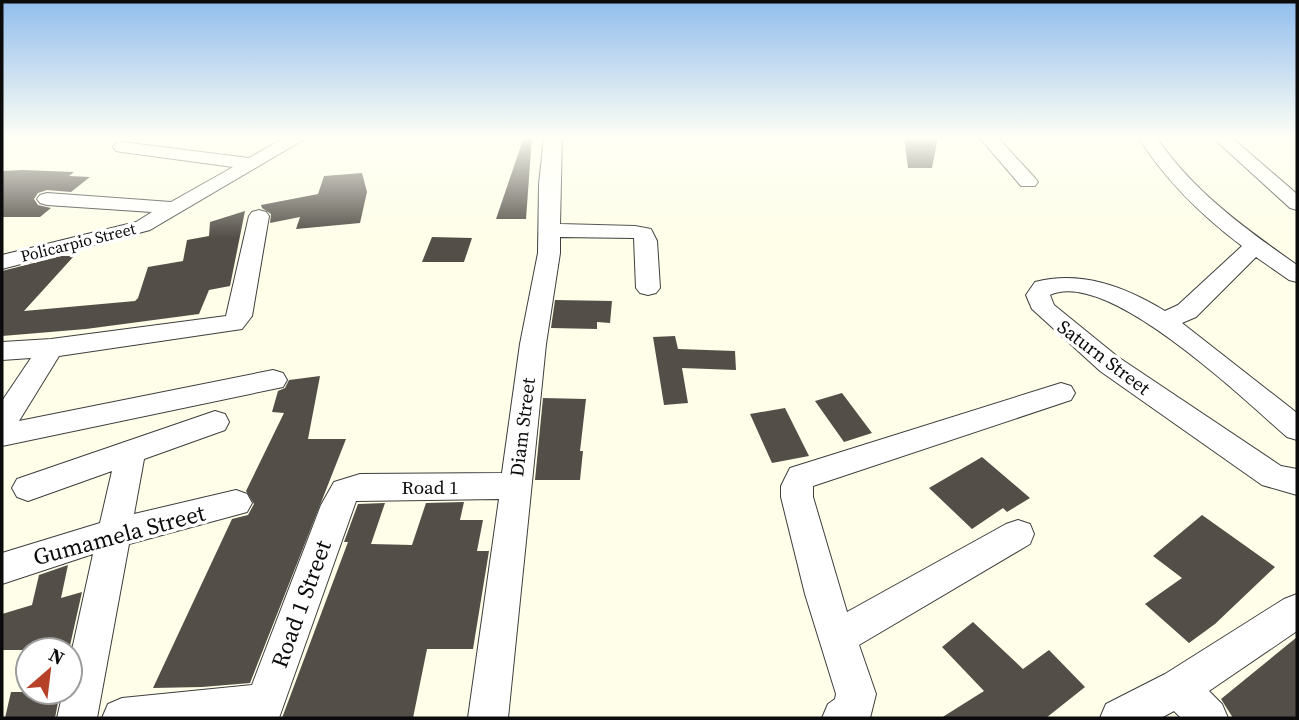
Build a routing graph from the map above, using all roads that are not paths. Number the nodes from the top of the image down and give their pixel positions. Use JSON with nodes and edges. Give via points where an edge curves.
{"nodes":[{"id":1,"x":241,"y":171,"type":"edge"},
{"id":2,"x":550,"y":171,"type":"edge"},
{"id":3,"x":1017,"y":171,"type":"edge"},
{"id":4,"x":1170,"y":171,"type":"edge"},
{"id":5,"x":1260,"y":171,"type":"edge"},
{"id":6,"x":1027,"y":182,"type":"dead end"},
{"id":7,"x":47,"y":199,"type":"dead end"},
{"id":8,"x":1297,"y":204,"type":"edge"},
{"id":9,"x":176,"y":208,"type":"junction"},
{"id":10,"x":259,"y":216,"type":"dead end"},
{"id":11,"x":551,"y":230,"type":"junction"},
{"id":12,"x":1255,"y":246,"type":"junction"},
{"id":13,"x":2,"y":262,"type":"edge"},
{"id":14,"x":1297,"y":275,"type":"edge"},
{"id":15,"x":648,"y":288,"type":"dead end"},
{"id":16,"x":1164,"y":321,"type":"junction"},
{"id":17,"x":51,"y":348,"type":"junction"},
{"id":18,"x":2,"y":351,"type":"edge"},
{"id":19,"x":273,"y":380,"type":"dead end"},
{"id":20,"x":1061,"y":393,"type":"dead end"},
{"id":21,"x":215,"y":422,"type":"dead end"},
{"id":22,"x":2,"y":423,"type":"edge"},
{"id":23,"x":1297,"y":429,"type":"edge"},
{"id":24,"x":2,"y":435,"type":"edge"},
{"id":25,"x":131,"y":451,"type":"junction"},
{"id":26,"x":1297,"y":482,"type":"edge"},
{"id":27,"x":515,"y":486,"type":"junction"},
{"id":28,"x":28,"y":488,"type":"dead end"},
{"id":29,"x":345,"y":491,"type":"joint"},
{"id":30,"x":236,"y":503,"type":"dead end"},
{"id":31,"x":114,"y":533,"type":"junction"},
{"id":32,"x":1018,"y":534,"type":"dead end"},
{"id":33,"x":2,"y":568,"type":"edge"},
{"id":34,"x":1297,"y":611,"type":"edge"},
{"id":35,"x":838,"y":637,"type":"junction"},
{"id":36,"x":1180,"y":688,"type":"junction"},
{"id":37,"x":262,"y":711,"type":"edge"},
{"id":38,"x":77,"y":718,"type":"edge"},
{"id":39,"x":122,"y":718,"type":"edge"},
{"id":40,"x":488,"y":718,"type":"edge"},
{"id":41,"x":842,"y":718,"type":"edge"},
{"id":42,"x":1121,"y":718,"type":"edge"},
{"id":43,"x":1208,"y":718,"type":"edge"}],
"edges":[{"from":1,"to":9,"type":"street","name":"Policarpio Street"},
{"from":2,"to":11,"type":"street","name":"Diam Street"},
{"from":3,"to":6,"type":"street"},
{"from":4,"to":12,"type":"street","via":[[1192,196]]},
{"from":5,"to":8,"type":"street"},
{"from":7,"to":9,"type":"street"},
{"from":9,"to":13,"type":"street","name":"Policarpio Street","via":[[143,226]]},
{"from":10,"to":17,"type":"street","via":[[240,316],[233,323]]},
{"from":11,"to":15,"type":"street","via":[[643,234]]},
{"from":11,"to":27,"type":"street","name":"Diam Street"},
{"from":12,"to":14,"type":"street"},
{"from":12,"to":16,"type":"street","via":[[1187,311]]},
{"from":16,"to":23,"type":"street"},
{"from":16,"to":26,"type":"street","name":"Saturn Street","via":[[1118,296],[1062,282],[1043,287],[1038,295],[1044,309],[1109,364],[1273,476]]},
{"from":17,"to":18,"type":"street"},
{"from":17,"to":22,"type":"street"},
{"from":19,"to":24,"type":"street"},
{"from":20,"to":35,"type":"street","via":[[801,477],[797,497]]},
{"from":21,"to":25,"type":"street"},
{"from":25,"to":28,"type":"street"},
{"from":25,"to":31,"type":"street"},
{"from":27,"to":29,"type":"street","name":"Road 1","via":[[360,487]]},
{"from":27,"to":40,"type":"street","name":"Diam Street"},
{"from":29,"to":37,"type":"street","name":"Road 1 Street"},
{"from":30,"to":31,"type":"street","name":"Gumamela Street"},
{"from":31,"to":33,"type":"street","name":"Gumamela Street"},
{"from":31,"to":38,"type":"street"},
{"from":32,"to":35,"type":"street"},
{"from":34,"to":36,"type":"street"},
{"from":35,"to":41,"type":"street","via":[[856,694],[853,711]]},
{"from":36,"to":42,"type":"street"},
{"from":36,"to":43,"type":"street"},
{"from":37,"to":39,"type":"street"}]}
